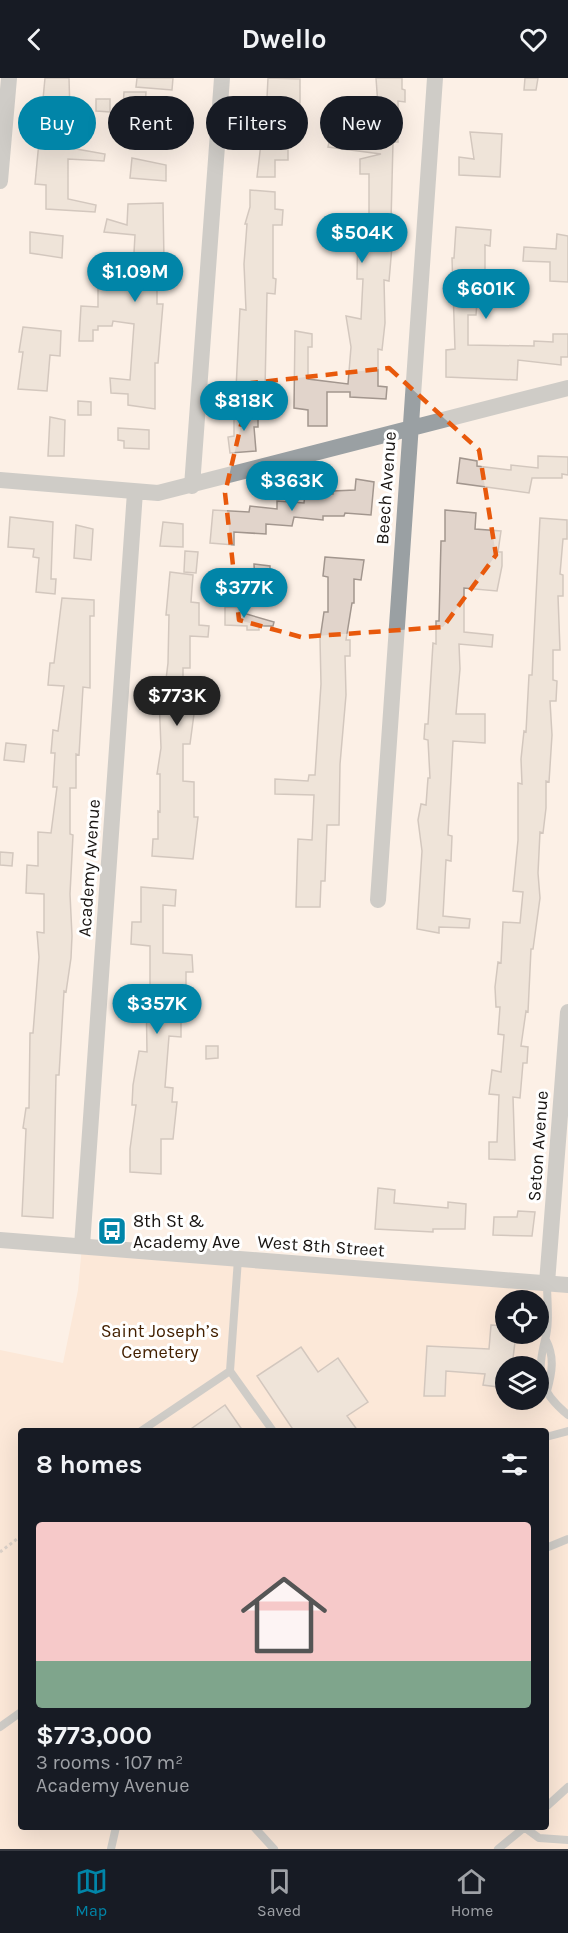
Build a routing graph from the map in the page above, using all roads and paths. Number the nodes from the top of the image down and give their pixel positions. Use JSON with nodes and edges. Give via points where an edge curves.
{"nodes":[{"id":1,"x":9,"y":78,"type":"edge"},
{"id":2,"x":222,"y":78,"type":"edge"},
{"id":3,"x":435,"y":78,"type":"edge"},
{"id":4,"x":0,"y":181,"type":"edge"},
{"id":5,"x":568,"y":388,"type":"edge"},
{"id":6,"x":410,"y":430,"type":"junction"},
{"id":7,"x":0,"y":480,"type":"edge"},
{"id":8,"x":192,"y":486,"type":"junction"},
{"id":9,"x":135,"y":492,"type":"junction"},
{"id":10,"x":378,"y":900,"type":"dead end"},
{"id":11,"x":568,"y":1012,"type":"edge"},
{"id":12,"x":0,"y":1240,"type":"edge"},
{"id":13,"x":82,"y":1246,"type":"junction"},
{"id":14,"x":238,"y":1258,"type":"junction"},
{"id":15,"x":547,"y":1283,"type":"junction"},
{"id":16,"x":568,"y":1285,"type":"edge"},
{"id":17,"x":230,"y":1371,"type":"junction"},
{"id":18,"x":568,"y":1415,"type":"edge"},
{"id":19,"x":145,"y":1428,"type":"edge"},
{"id":20,"x":271,"y":1428,"type":"edge"},
{"id":21,"x":568,"y":1431,"type":"edge"},
{"id":22,"x":549,"y":1436,"type":"edge"},
{"id":23,"x":18,"y":1538,"type":"edge"},
{"id":24,"x":568,"y":1539,"type":"edge"},
{"id":25,"x":549,"y":1547,"type":"edge"},
{"id":26,"x":0,"y":1552,"type":"edge"},
{"id":27,"x":18,"y":1714,"type":"edge"},
{"id":28,"x":0,"y":1727,"type":"edge"},
{"id":29,"x":568,"y":1787,"type":"edge"},
{"id":30,"x":549,"y":1805,"type":"edge"},
{"id":31,"x":115,"y":1830,"type":"edge"},
{"id":32,"x":257,"y":1830,"type":"edge"},
{"id":33,"x":520,"y":1830,"type":"edge"},
{"id":34,"x":528,"y":1830,"type":"edge"},
{"id":35,"x":568,"y":1840,"type":"edge"},
{"id":36,"x":111,"y":1849,"type":"edge"},
{"id":37,"x":274,"y":1849,"type":"edge"},
{"id":38,"x":498,"y":1849,"type":"edge"}],
"edges":[{"from":1,"to":4,"type":"street"},
{"from":2,"to":8,"type":"street"},
{"from":3,"to":6,"type":"street","name":"Beech Avenue"},
{"from":5,"to":6,"type":"street"},
{"from":6,"to":8,"type":"street"},
{"from":6,"to":10,"type":"street","name":"Beech Avenue"},
{"from":7,"to":9,"type":"street"},
{"from":8,"to":9,"type":"street","via":[[158,493]]},
{"from":9,"to":13,"type":"street","name":"Academy Avenue"},
{"from":11,"to":15,"type":"street","name":"Seton Avenue"},
{"from":12,"to":13,"type":"street","name":"West 8th Street"},
{"from":13,"to":14,"type":"street","name":"West 8th Street"},
{"from":14,"to":15,"type":"street","name":"West 8th Street"},
{"from":14,"to":17,"type":"lane"},
{"from":15,"to":16,"type":"street","name":"West 8th Street"},
{"from":15,"to":18,"type":"lane","via":[[546,1340],[541,1351],[540,1380],[553,1402]]},
{"from":17,"to":19,"type":"lane"},
{"from":17,"to":20,"type":"lane"},
{"from":21,"to":22,"type":"lane"},
{"from":23,"to":26,"type":"path"},
{"from":24,"to":25,"type":"lane"},
{"from":27,"to":28,"type":"lane"},
{"from":29,"to":30,"type":"lane"},
{"from":31,"to":36,"type":"lane"},
{"from":32,"to":37,"type":"lane"},
{"from":33,"to":38,"type":"lane"},
{"from":34,"to":35,"type":"lane","via":[[538,1838]]}]}
